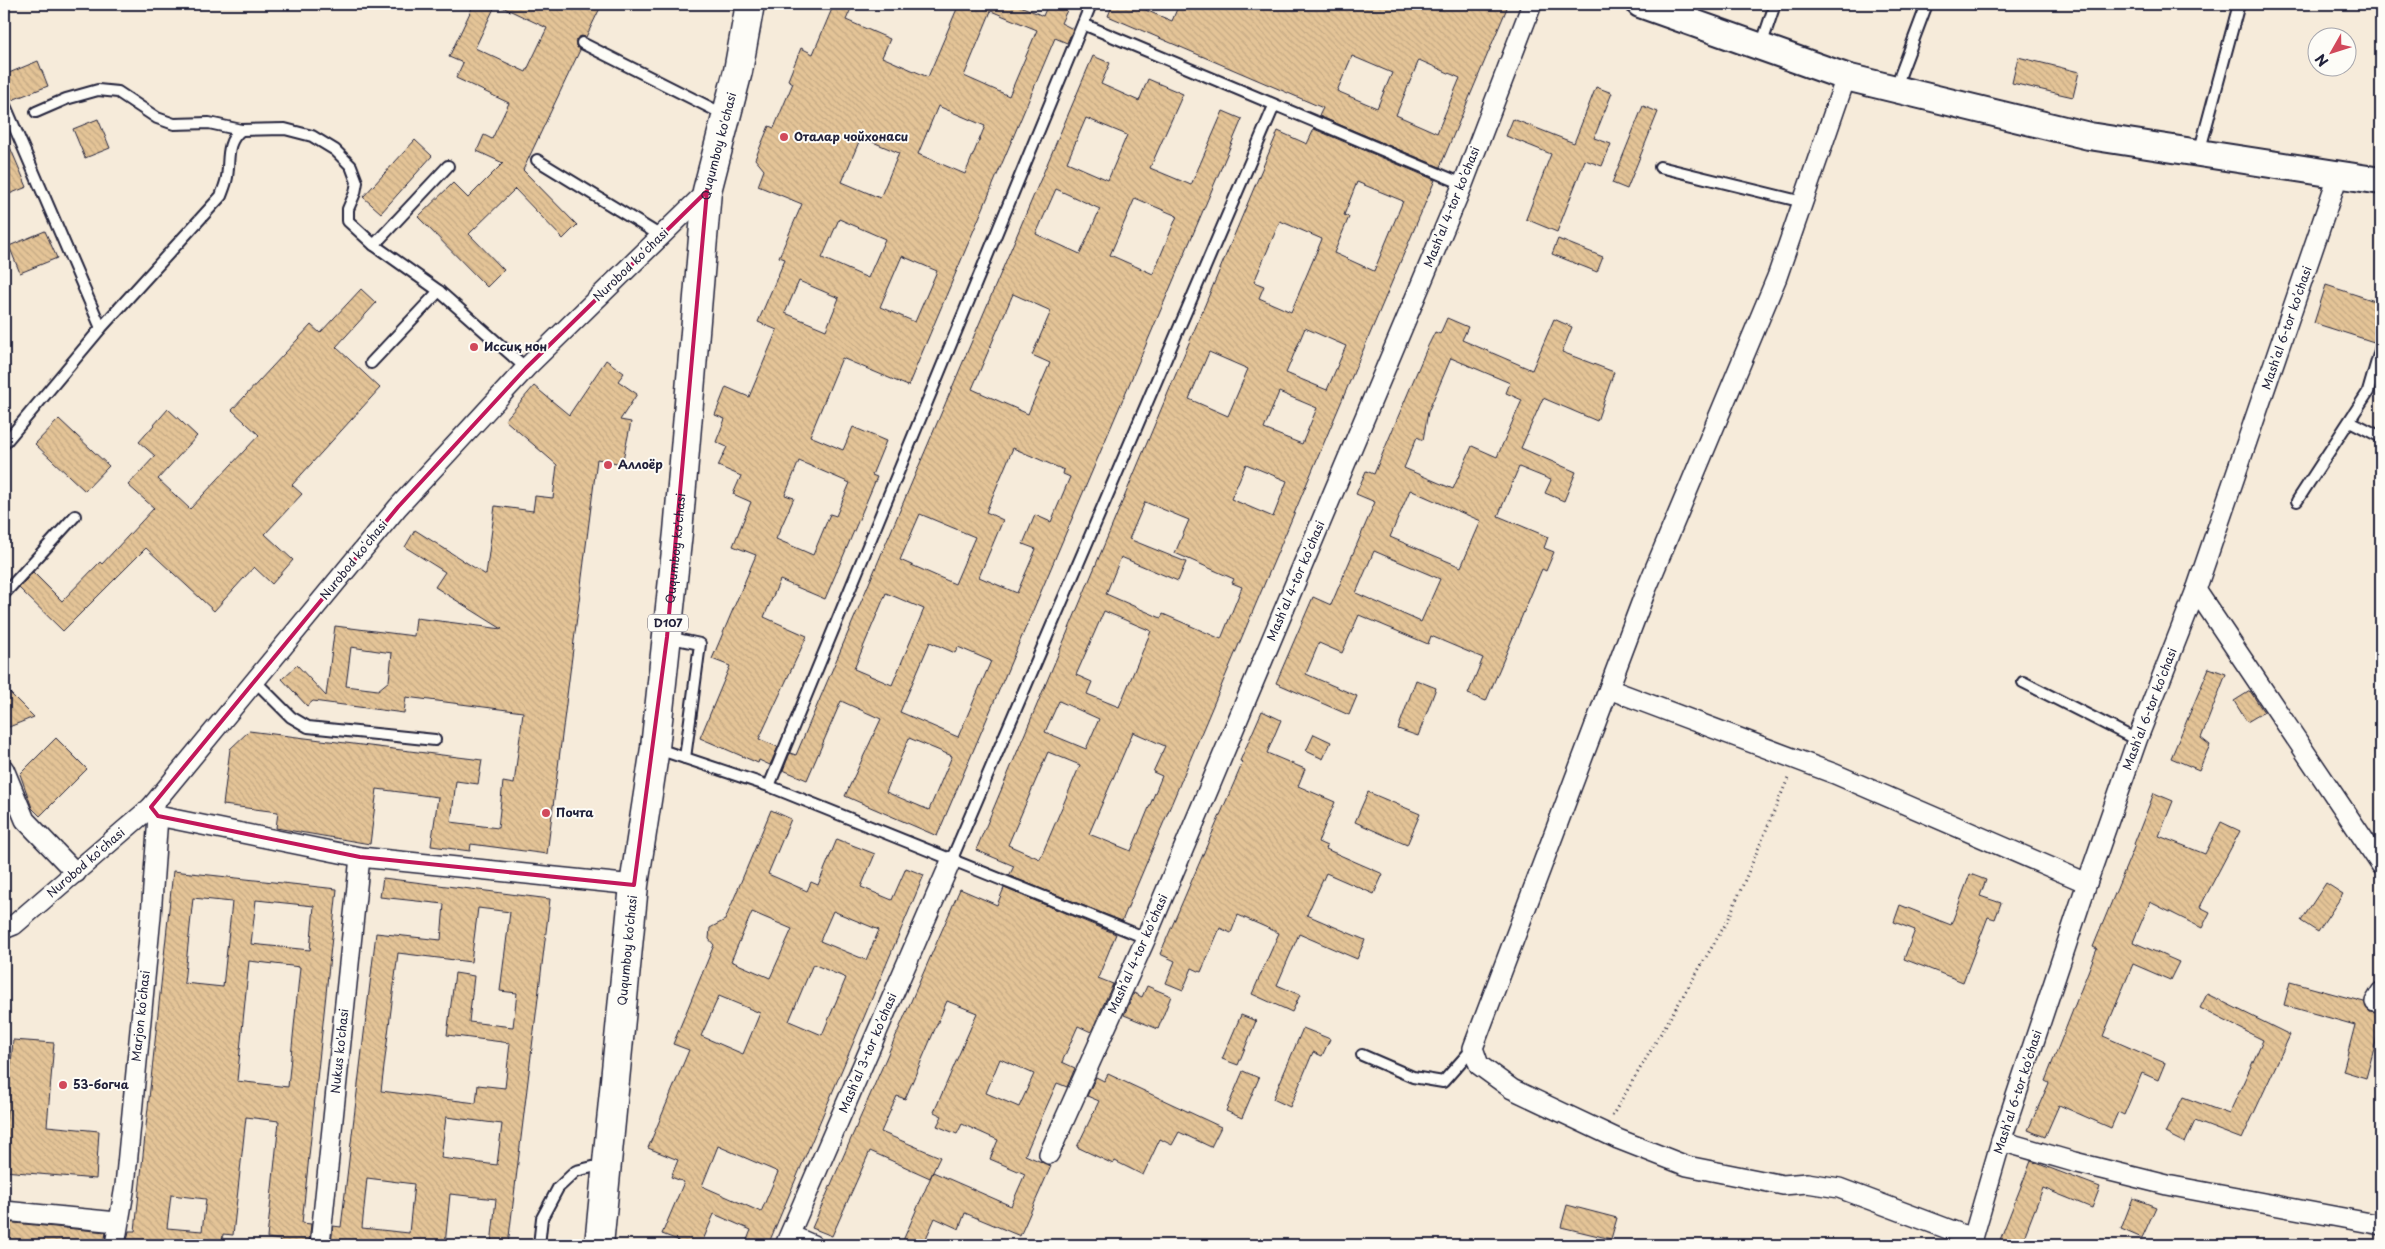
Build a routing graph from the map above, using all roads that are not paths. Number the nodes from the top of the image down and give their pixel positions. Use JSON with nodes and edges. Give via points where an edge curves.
{"nodes":[{"id":1,"x":750,"y":4,"type":"edge"},
{"id":2,"x":1091,"y":4,"type":"edge"},
{"id":3,"x":1532,"y":4,"type":"edge"},
{"id":4,"x":1640,"y":4,"type":"edge"},
{"id":5,"x":1774,"y":4,"type":"edge"},
{"id":6,"x":1927,"y":4,"type":"edge"},
{"id":7,"x":2239,"y":4,"type":"edge"},
{"id":8,"x":1083,"y":24,"type":"junction"},
{"id":9,"x":582,"y":43,"type":"dead end"},
{"id":10,"x":1760,"y":47,"type":"junction"},
{"id":11,"x":1846,"y":77,"type":"junction"},
{"id":12,"x":1895,"y":89,"type":"junction"},
{"id":13,"x":4,"y":103,"type":"edge"},
{"id":14,"x":1274,"y":106,"type":"junction"},
{"id":15,"x":36,"y":112,"type":"dead end"},
{"id":16,"x":726,"y":115,"type":"junction"},
{"id":17,"x":241,"y":130,"type":"junction"},
{"id":18,"x":2198,"y":154,"type":"junction"},
{"id":19,"x":537,"y":160,"type":"dead end"},
{"id":20,"x":448,"y":166,"type":"dead end"},
{"id":21,"x":1660,"y":167,"type":"dead end"},
{"id":22,"x":2338,"y":176,"type":"junction"},
{"id":23,"x":2381,"y":181,"type":"edge"},
{"id":24,"x":1463,"y":184,"type":"junction"},
{"id":25,"x":707,"y":191,"type":"junction"},
{"id":26,"x":1802,"y":202,"type":"junction"},
{"id":27,"x":661,"y":236,"type":"junction"},
{"id":28,"x":374,"y":245,"type":"junction"},
{"id":29,"x":439,"y":291,"type":"junction"},
{"id":30,"x":101,"y":328,"type":"junction"},
{"id":31,"x":2381,"y":347,"type":"edge"},
{"id":32,"x":371,"y":363,"type":"dead end"},
{"id":33,"x":526,"y":368,"type":"junction"},
{"id":34,"x":2350,"y":421,"type":"junction"},
{"id":35,"x":2381,"y":437,"type":"edge"},
{"id":36,"x":4,"y":444,"type":"edge"},
{"id":37,"x":2297,"y":501,"type":"dead end"},
{"id":38,"x":75,"y":516,"type":"dead end"},
{"id":39,"x":2196,"y":590,"type":"junction"},
{"id":40,"x":4,"y":594,"type":"edge"},
{"id":41,"x":666,"y":637,"type":"junction"},
{"id":42,"x":255,"y":681,"type":"junction"},
{"id":43,"x":2023,"y":682,"type":"dead end"},
{"id":44,"x":1609,"y":688,"type":"junction"},
{"id":45,"x":435,"y":740,"type":"dead end"},
{"id":46,"x":2137,"y":740,"type":"junction"},
{"id":47,"x":655,"y":748,"type":"junction"},
{"id":48,"x":685,"y":758,"type":"junction"},
{"id":49,"x":4,"y":769,"type":"edge"},
{"id":50,"x":769,"y":786,"type":"junction"},
{"id":51,"x":154,"y":812,"type":"junction"},
{"id":52,"x":360,"y":857,"type":"junction"},
{"id":53,"x":951,"y":861,"type":"junction"},
{"id":54,"x":2381,"y":865,"type":"edge"},
{"id":55,"x":76,"y":873,"type":"junction"},
{"id":56,"x":2088,"y":882,"type":"junction"},
{"id":57,"x":634,"y":885,"type":"junction"},
{"id":58,"x":4,"y":929,"type":"edge"},
{"id":59,"x":1146,"y":938,"type":"junction"},
{"id":60,"x":1473,"y":1048,"type":"junction"},
{"id":61,"x":1362,"y":1055,"type":"dead end"},
{"id":62,"x":2001,"y":1142,"type":"junction"},
{"id":63,"x":1049,"y":1154,"type":"dead end"},
{"id":64,"x":607,"y":1164,"type":"junction"},
{"id":65,"x":4,"y":1210,"type":"edge"},
{"id":66,"x":117,"y":1222,"type":"junction"},
{"id":67,"x":2381,"y":1225,"type":"edge"},
{"id":68,"x":787,"y":1240,"type":"edge"},
{"id":69,"x":1972,"y":1242,"type":"edge"},
{"id":70,"x":115,"y":1245,"type":"edge"},
{"id":71,"x":320,"y":1245,"type":"edge"},
{"id":72,"x":538,"y":1245,"type":"edge"},
{"id":73,"x":599,"y":1245,"type":"edge"},
{"id":74,"x":813,"y":1245,"type":"edge"}],
"edges":[{"from":1,"to":16,"type":"main road","name":"Ququmboy ko'chasi","number":"D107"},
{"from":2,"to":8,"type":"lane"},
{"from":3,"to":24,"type":"street","name":"Mashʼal 4-tor koʼchasi"},
{"from":4,"to":10,"type":"street"},
{"from":5,"to":10,"type":"lane"},
{"from":6,"to":12,"type":"lane"},
{"from":7,"to":18,"type":"lane"},
{"from":8,"to":14,"type":"lane"},
{"from":8,"to":50,"type":"lane"},
{"from":9,"to":16,"type":"lane"},
{"from":10,"to":11,"type":"street"},
{"from":11,"to":12,"type":"street"},
{"from":11,"to":26,"type":"street"},
{"from":12,"to":18,"type":"street","via":[[2089,136]]},
{"from":13,"to":30,"type":"lane"},
{"from":14,"to":24,"type":"lane"},
{"from":14,"to":53,"type":"lane"},
{"from":15,"to":17,"type":"lane","via":[[98,90],[118,92],[157,118],[174,124],[221,124]]},
{"from":16,"to":25,"type":"main road","name":"Ququmboy ko'chasi","number":"D107"},
{"from":17,"to":28,"type":"lane","via":[[285,129],[312,136],[335,150],[351,166],[357,182],[348,209],[348,221]]},
{"from":17,"to":30,"type":"lane","via":[[234,136],[229,149],[227,180],[221,196]]},
{"from":18,"to":22,"type":"street"},
{"from":19,"to":27,"type":"lane"},
{"from":20,"to":28,"type":"lane"},
{"from":21,"to":26,"type":"lane"},
{"from":22,"to":23,"type":"street"},
{"from":22,"to":39,"type":"street","name":"Mashʼal 6-tor koʼchasi"},
{"from":24,"to":59,"type":"street","name":"Mashʼal 4-tor koʼchasi"},
{"from":25,"to":27,"type":"street","name":"Nurobod koʻchasi"},
{"from":25,"to":41,"type":"main road","name":"Ququmboy ko'chasi","number":"D107"},
{"from":26,"to":44,"type":"street","via":[[1777,277],[1646,590]]},
{"from":27,"to":33,"type":"street","name":"Nurobod koʻchasi"},
{"from":28,"to":29,"type":"lane"},
{"from":29,"to":32,"type":"lane"},
{"from":29,"to":33,"type":"lane"},
{"from":30,"to":36,"type":"lane"},
{"from":31,"to":34,"type":"lane","via":[[2368,392]]},
{"from":33,"to":42,"type":"street","name":"Nurobod koʻchasi","via":[[398,507]]},
{"from":34,"to":35,"type":"lane"},
{"from":34,"to":37,"type":"lane"},
{"from":38,"to":40,"type":"lane"},
{"from":39,"to":46,"type":"street","name":"Mashʼal 6-tor koʼchasi"},
{"from":39,"to":54,"type":"street"},
{"from":41,"to":47,"type":"main road","name":"Ququmboy ko'chasi","number":"D107"},
{"from":41,"to":48,"type":"lane","via":[[700,644]]},
{"from":42,"to":45,"type":"lane","via":[[291,717],[308,727]]},
{"from":42,"to":51,"type":"street","name":"Nurobod koʻchasi"},
{"from":43,"to":46,"type":"lane"},
{"from":44,"to":56,"type":"street","via":[[1836,774]]},
{"from":44,"to":60,"type":"street"},
{"from":46,"to":56,"type":"street","name":"Mashʼal 6-tor koʼchasi"},
{"from":47,"to":48,"type":"lane"},
{"from":47,"to":57,"type":"main road","name":"Ququmboy ko'chasi","number":"D107"},
{"from":48,"to":50,"type":"lane"},
{"from":49,"to":55,"type":"street","via":[[24,820]]},
{"from":50,"to":53,"type":"lane"},
{"from":51,"to":52,"type":"street"},
{"from":51,"to":55,"type":"street","name":"Nurobod koʻchasi"},
{"from":51,"to":66,"type":"street","name":"Marjon koʻchasi","via":[[151,916],[126,1176]]},
{"from":52,"to":57,"type":"street"},
{"from":52,"to":71,"type":"street","name":"Nukus ko'chasi"},
{"from":53,"to":59,"type":"lane"},
{"from":53,"to":68,"type":"street","name":"Mashʼal 3-tor koʼchasi"},
{"from":55,"to":58,"type":"street","name":"Nurobod koʻchasi","via":[[14,925]]},
{"from":56,"to":62,"type":"street","name":"Mashʼal 6-tor koʼchasi"},
{"from":57,"to":64,"type":"main road","name":"Ququmboy ko'chasi","number":"D107"},
{"from":59,"to":63,"type":"street","name":"Mashʼal 4-tor koʼchasi"},
{"from":60,"to":61,"type":"lane","via":[[1443,1082],[1413,1077]]},
{"from":60,"to":69,"type":"street","via":[[1479,1065],[1512,1089],[1603,1132],[1687,1166],[1783,1185],[1807,1182],[1839,1188]]},
{"from":62,"to":67,"type":"street","via":[[2167,1185]]},
{"from":62,"to":69,"type":"street","name":"Mashʼal 6-tor koʼchasi"},
{"from":64,"to":72,"type":"lane","via":[[576,1171],[558,1188],[542,1218]]},
{"from":64,"to":73,"type":"main road","name":"Ququmboy ko'chasi","number":"D107"},
{"from":65,"to":66,"type":"street"},
{"from":66,"to":70,"type":"street","name":"Marjon koʻchasi"},
{"from":68,"to":74,"type":"street"}]}
